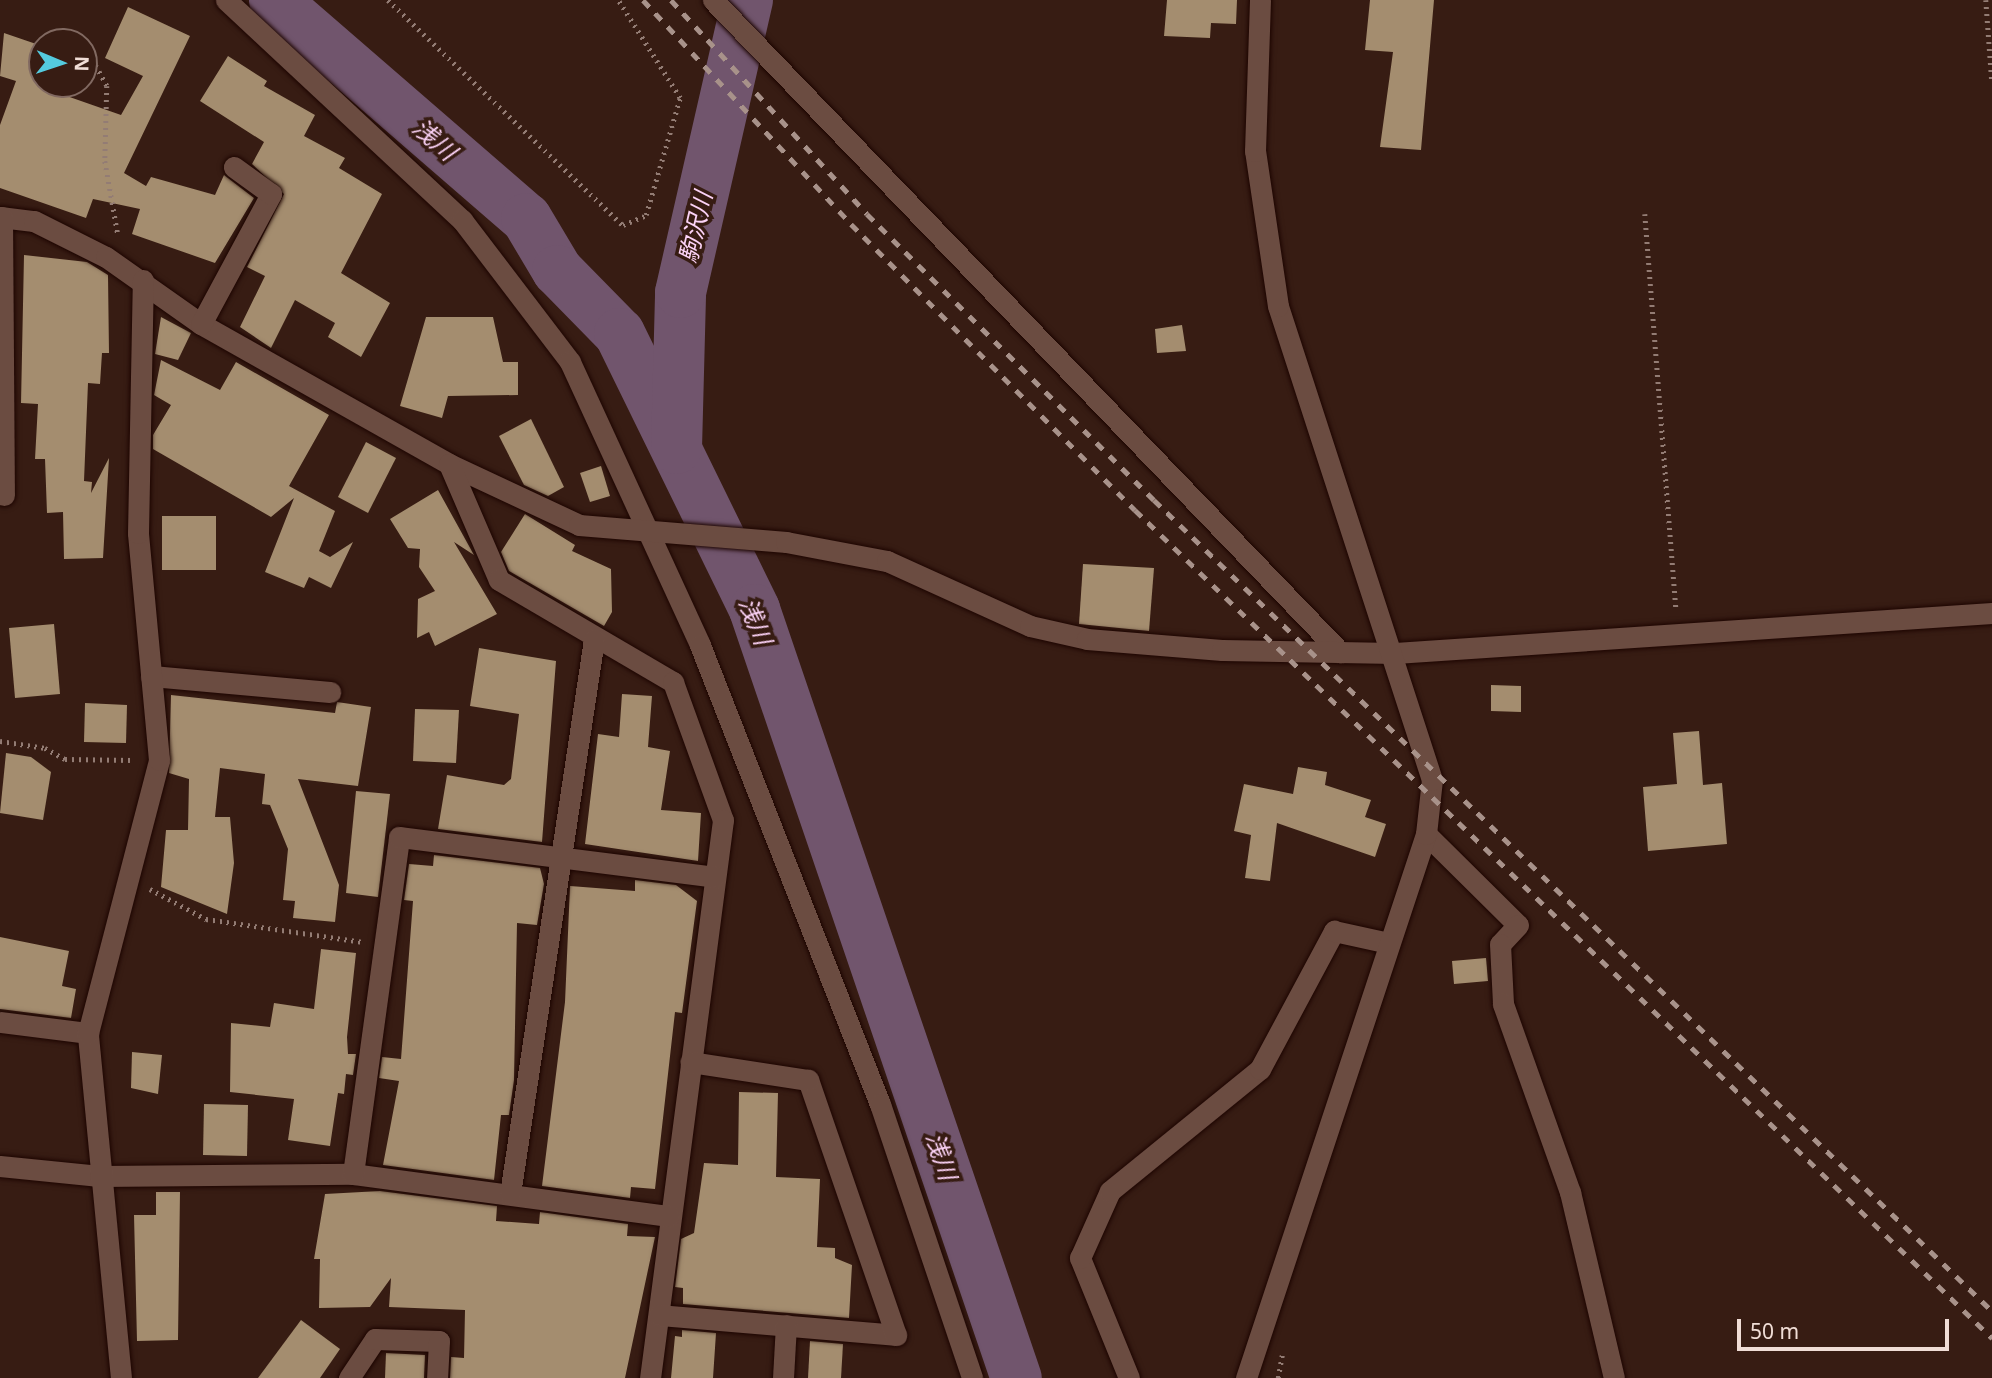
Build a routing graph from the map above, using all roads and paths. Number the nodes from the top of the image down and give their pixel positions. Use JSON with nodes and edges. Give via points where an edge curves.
{"nodes":[{"id":1,"x":226,"y":0,"type":"edge"},
{"id":2,"x":388,"y":0,"type":"edge"},
{"id":3,"x":618,"y":0,"type":"edge"},
{"id":4,"x":713,"y":0,"type":"edge"},
{"id":5,"x":1260,"y":0,"type":"edge"},
{"id":6,"x":1986,"y":0,"type":"edge"},
{"id":7,"x":98,"y":70,"type":"edge"},
{"id":8,"x":1992,"y":81,"type":"edge"},
{"id":9,"x":234,"y":167,"type":"dead end"},
{"id":10,"x":1645,"y":214,"type":"dead end"},
{"id":11,"x":1,"y":217,"type":"edge"},
{"id":12,"x":106,"y":257,"type":"junction"},
{"id":13,"x":143,"y":280,"type":"junction"},
{"id":14,"x":201,"y":324,"type":"junction"},
{"id":15,"x":449,"y":464,"type":"junction"},
{"id":16,"x":4,"y":495,"type":"dead end"},
{"id":17,"x":644,"y":532,"type":"junction"},
{"id":18,"x":1992,"y":613,"type":"edge"},
{"id":19,"x":1677,"y":630,"type":"junction"},
{"id":20,"x":594,"y":639,"type":"junction"},
{"id":21,"x":1340,"y":652,"type":"junction"},
{"id":22,"x":1395,"y":653,"type":"junction"},
{"id":23,"x":151,"y":676,"type":"junction"},
{"id":24,"x":330,"y":692,"type":"dead end"},
{"id":25,"x":0,"y":741,"type":"edge"},
{"id":26,"x":159,"y":760,"type":"junction"},
{"id":27,"x":1426,"y":834,"type":"junction"},
{"id":28,"x":559,"y":855,"type":"junction"},
{"id":29,"x":714,"y":877,"type":"junction"},
{"id":30,"x":130,"y":879,"type":"junction"},
{"id":31,"x":1389,"y":943,"type":"junction"},
{"id":32,"x":382,"y":944,"type":"junction"},
{"id":33,"x":0,"y":1022,"type":"edge"},
{"id":34,"x":88,"y":1033,"type":"junction"},
{"id":35,"x":690,"y":1062,"type":"junction"},
{"id":36,"x":0,"y":1166,"type":"edge"},
{"id":37,"x":353,"y":1174,"type":"junction"},
{"id":38,"x":100,"y":1176,"type":"junction"},
{"id":39,"x":510,"y":1194,"type":"junction"},
{"id":40,"x":668,"y":1216,"type":"junction"},
{"id":41,"x":659,"y":1315,"type":"junction"},
{"id":42,"x":786,"y":1325,"type":"junction"},
{"id":43,"x":121,"y":1378,"type":"edge"},
{"id":44,"x":349,"y":1378,"type":"edge"},
{"id":45,"x":438,"y":1378,"type":"edge"},
{"id":46,"x":650,"y":1378,"type":"edge"},
{"id":47,"x":783,"y":1378,"type":"edge"},
{"id":48,"x":972,"y":1378,"type":"edge"},
{"id":49,"x":1129,"y":1378,"type":"edge"},
{"id":50,"x":1246,"y":1378,"type":"edge"},
{"id":51,"x":1614,"y":1378,"type":"edge"}],
"edges":[{"from":1,"to":17,"type":"street","via":[[462,220],[525,300],[570,362],[638,502]]},
{"from":2,"to":3,"type":"path","via":[[623,225],[646,215],[680,98]]},
{"from":4,"to":21,"type":"street","via":[[776,60]]},
{"from":5,"to":22,"type":"street","via":[[1255,151],[1278,306]]},
{"from":6,"to":8,"type":"path"},
{"from":7,"to":12,"type":"path","via":[[107,86],[105,161],[118,235]]},
{"from":9,"to":14,"type":"street","via":[[271,194]]},
{"from":10,"to":19,"type":"path"},
{"from":11,"to":12,"type":"street","via":[[34,221]]},
{"from":11,"to":16,"type":"street"},
{"from":12,"to":13,"type":"street"},
{"from":13,"to":14,"type":"street"},
{"from":13,"to":23,"type":"street","via":[[138,533]]},
{"from":14,"to":15,"type":"street"},
{"from":15,"to":17,"type":"street","via":[[579,525]]},
{"from":15,"to":20,"type":"street","via":[[499,580]]},
{"from":17,"to":21,"type":"street","via":[[786,542],[887,561],[1018,621],[1087,639]]},
{"from":17,"to":48,"type":"street","via":[[700,645],[875,1091]]},
{"from":18,"to":19,"type":"street"},
{"from":19,"to":22,"type":"street"},
{"from":20,"to":28,"type":"street"},
{"from":20,"to":29,"type":"street","via":[[673,682],[723,820]]},
{"from":21,"to":22,"type":"street"},
{"from":22,"to":27,"type":"street","via":[[1432,780]]},
{"from":23,"to":24,"type":"street"},
{"from":23,"to":26,"type":"street"},
{"from":25,"to":26,"type":"path","via":[[45,748],[65,759]]},
{"from":26,"to":30,"type":"street"},
{"from":27,"to":31,"type":"street"},
{"from":27,"to":51,"type":"street","via":[[1518,925],[1500,944],[1503,1003],[1570,1192]]},
{"from":28,"to":29,"type":"street"},
{"from":28,"to":32,"type":"street","via":[[399,837]]},
{"from":28,"to":39,"type":"street"},
{"from":29,"to":35,"type":"street"},
{"from":30,"to":32,"type":"path","via":[[206,919]]},
{"from":30,"to":34,"type":"street"},
{"from":31,"to":49,"type":"street","via":[[1334,931],[1260,1069],[1110,1191],[1080,1258]]},
{"from":31,"to":50,"type":"street"},
{"from":32,"to":37,"type":"street"},
{"from":33,"to":34,"type":"street"},
{"from":34,"to":38,"type":"street"},
{"from":35,"to":40,"type":"street"},
{"from":35,"to":42,"type":"street","via":[[808,1080],[896,1335]]},
{"from":36,"to":38,"type":"street"},
{"from":37,"to":38,"type":"street"},
{"from":37,"to":39,"type":"street"},
{"from":38,"to":43,"type":"street"},
{"from":39,"to":40,"type":"street"},
{"from":40,"to":41,"type":"street"},
{"from":41,"to":42,"type":"street"},
{"from":41,"to":46,"type":"street"},
{"from":42,"to":47,"type":"street"},
{"from":44,"to":45,"type":"street","via":[[375,1339],[439,1341]]}]}
